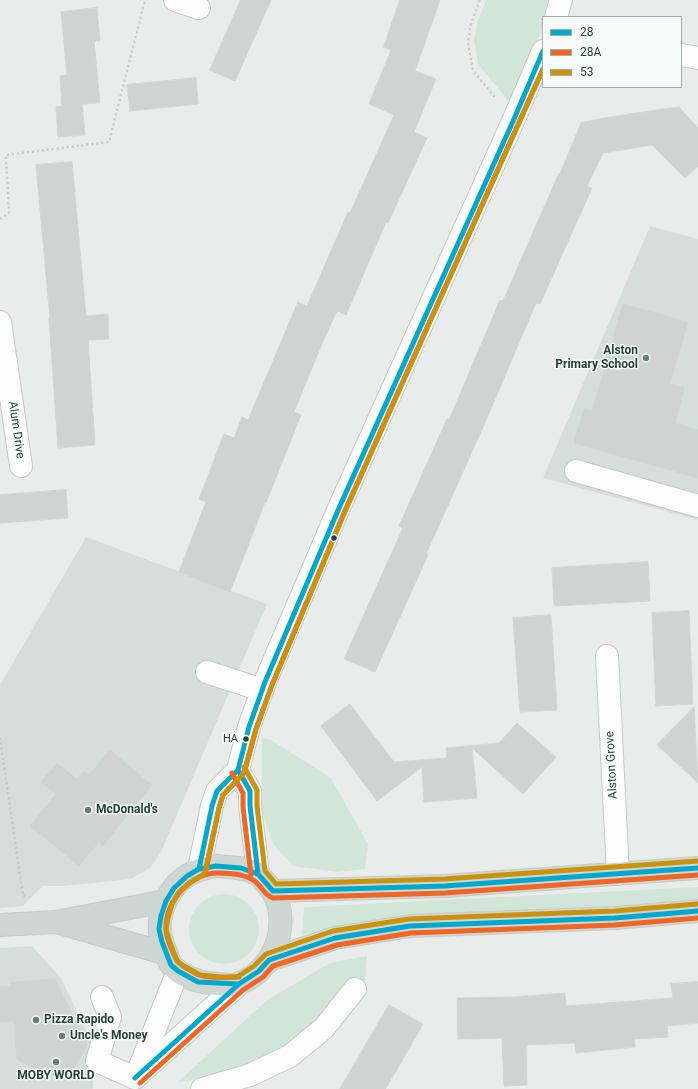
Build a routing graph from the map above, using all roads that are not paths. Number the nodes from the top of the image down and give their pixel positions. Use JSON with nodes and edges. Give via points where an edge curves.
{"nodes":[{"id":1,"x":175,"y":0,"type":"edge"},
{"id":2,"x":561,"y":0,"type":"edge"},
{"id":3,"x":199,"y":8,"type":"dead end"},
{"id":4,"x":556,"y":16,"type":"edge"},
{"id":5,"x":542,"y":53,"type":"edge"},
{"id":6,"x":682,"y":55,"type":"edge"},
{"id":7,"x":698,"y":58,"type":"edge"},
{"id":8,"x":0,"y":322,"type":"edge"},
{"id":9,"x":21,"y":466,"type":"dead end"},
{"id":10,"x":576,"y":471,"type":"dead end"},
{"id":11,"x":698,"y":506,"type":"edge"},
{"id":12,"x":606,"y":656,"type":"dead end"},
{"id":13,"x":207,"y":672,"type":"dead end"},
{"id":14,"x":262,"y":690,"type":"junction"},
{"id":15,"x":238,"y":770,"type":"junction"},
{"id":16,"x":698,"y":868,"type":"edge"},
{"id":17,"x":199,"y":870,"type":"junction"},
{"id":18,"x":258,"y":874,"type":"junction"},
{"id":19,"x":618,"y":874,"type":"junction"},
{"id":20,"x":272,"y":891,"type":"junction"},
{"id":21,"x":166,"y":902,"type":"junction"},
{"id":22,"x":698,"y":911,"type":"edge"},
{"id":23,"x":56,"y":922,"type":"junction"},
{"id":24,"x":0,"y":925,"type":"edge"},
{"id":25,"x":268,"y":960,"type":"junction"},
{"id":26,"x":172,"y":963,"type":"junction"},
{"id":27,"x":239,"y":984,"type":"junction"},
{"id":28,"x":355,"y":989,"type":"dead end"},
{"id":29,"x":102,"y":997,"type":"dead end"},
{"id":30,"x":132,"y":1084,"type":"edge"},
{"id":31,"x":202,"y":1089,"type":"edge"}],
"edges":[{"from":1,"to":3,"type":"street"},
{"from":2,"to":4,"type":"street"},
{"from":5,"to":14,"type":"street","via":[[339,508]]},
{"from":6,"to":7,"type":"street"},
{"from":8,"to":9,"type":"street","name":"Alum Drive"},
{"from":10,"to":11,"type":"street"},
{"from":12,"to":19,"type":"street","name":"Alston Grove"},
{"from":13,"to":14,"type":"street"},
{"from":14,"to":15,"type":"street"},
{"from":15,"to":17,"type":"street","via":[[218,791],[212,806]]},
{"from":15,"to":18,"type":"street","via":[[250,791]]},
{"from":16,"to":19,"type":"main road"},
{"from":17,"to":18,"type":"main road","via":[[216,866],[240,868]]},
{"from":17,"to":21,"type":"main road","via":[[187,876],[174,888]]},
{"from":18,"to":20,"type":"main road"},
{"from":19,"to":20,"type":"main road","via":[[445,886]]},
{"from":20,"to":25,"type":"main road","via":[[280,905],[281,923],[277,942]]},
{"from":21,"to":23,"type":"main road"},
{"from":21,"to":26,"type":"main road","via":[[159,929]]},
{"from":22,"to":25,"type":"main road","via":[[616,918],[410,926],[335,938]]},
{"from":23,"to":24,"type":"main road"},
{"from":23,"to":26,"type":"main road"},
{"from":25,"to":27,"type":"main road","via":[[259,972]]},
{"from":26,"to":27,"type":"main road","via":[[198,982]]},
{"from":26,"to":30,"type":"street"},
{"from":27,"to":30,"type":"street"},
{"from":28,"to":31,"type":"street","via":[[324,1028],[290,1056],[250,1075]]},
{"from":29,"to":30,"type":"street","via":[[110,1017],[97,1061]]}]}
